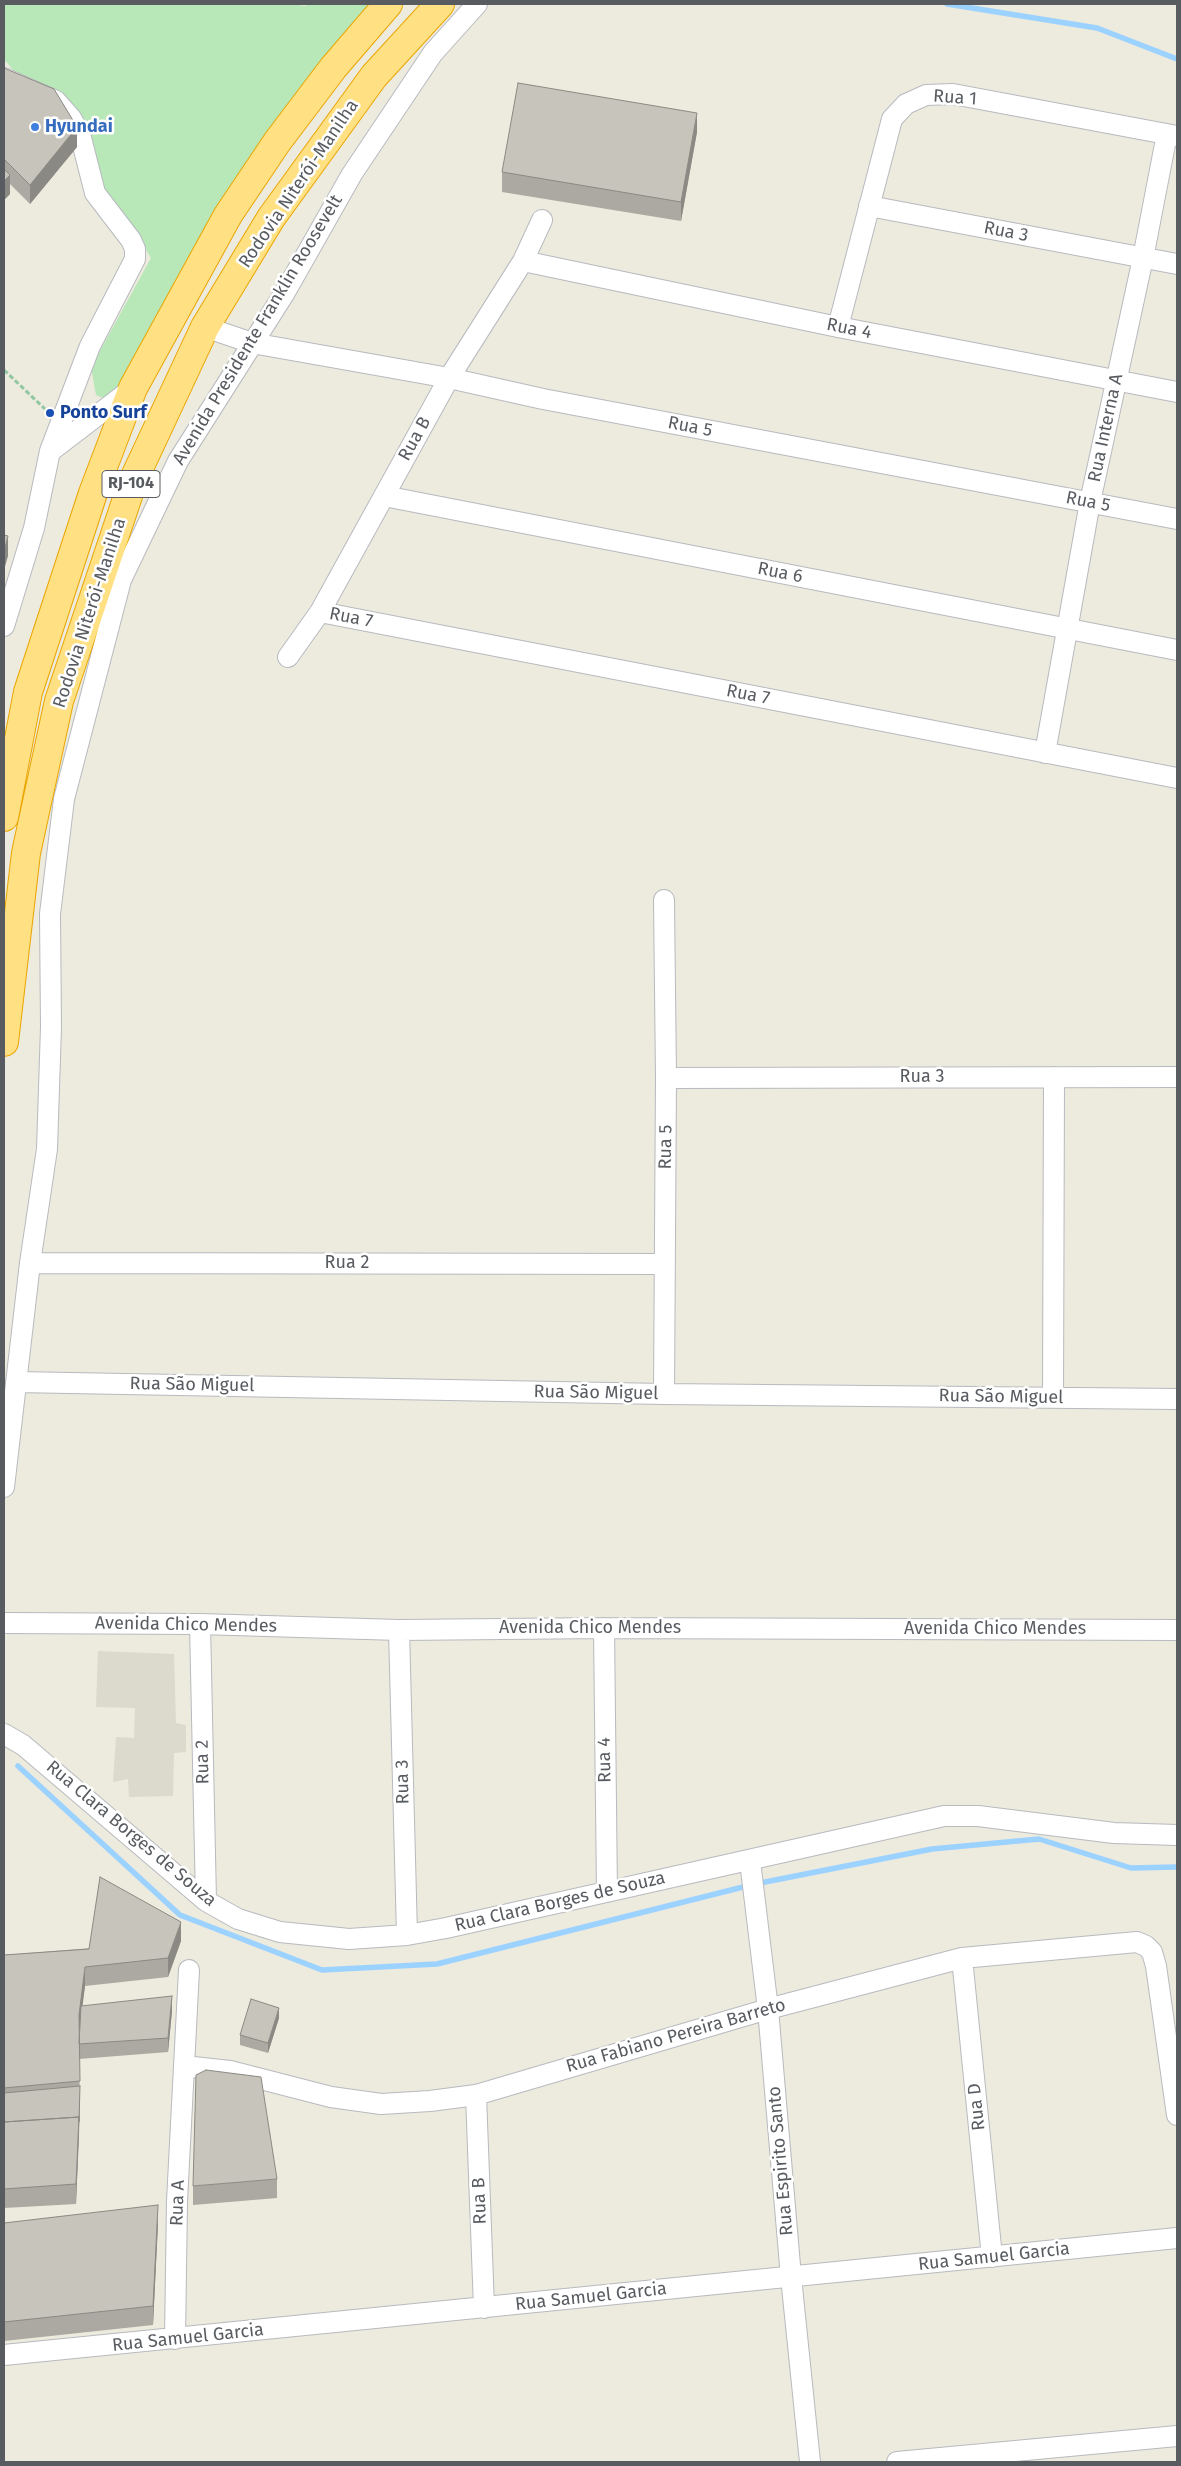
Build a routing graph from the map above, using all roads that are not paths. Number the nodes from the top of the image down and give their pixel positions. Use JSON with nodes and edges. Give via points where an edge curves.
{"nodes":[{"id":1,"x":388,"y":4,"type":"edge"},
{"id":2,"x":440,"y":4,"type":"edge"},
{"id":3,"x":477,"y":4,"type":"edge"},
{"id":4,"x":4,"y":78,"type":"edge"},
{"id":5,"x":1172,"y":135,"type":"edge"},
{"id":6,"x":869,"y":206,"type":"junction"},
{"id":7,"x":542,"y":220,"type":"dead end"},
{"id":8,"x":1143,"y":258,"type":"junction"},
{"id":9,"x":523,"y":261,"type":"junction"},
{"id":10,"x":1177,"y":264,"type":"edge"},
{"id":11,"x":205,"y":327,"type":"junction"},
{"id":12,"x":838,"y":327,"type":"junction"},
{"id":13,"x":252,"y":343,"type":"junction"},
{"id":14,"x":450,"y":378,"type":"junction"},
{"id":15,"x":1115,"y":381,"type":"junction"},
{"id":16,"x":133,"y":388,"type":"junction"},
{"id":17,"x":1177,"y":392,"type":"edge"},
{"id":18,"x":50,"y":451,"type":"junction"},
{"id":19,"x":384,"y":496,"type":"junction"},
{"id":20,"x":1090,"y":502,"type":"junction"},
{"id":21,"x":1177,"y":518,"type":"edge"},
{"id":22,"x":320,"y":612,"type":"junction"},
{"id":23,"x":4,"y":626,"type":"edge"},
{"id":24,"x":1068,"y":629,"type":"junction"},
{"id":25,"x":1177,"y":650,"type":"edge"},
{"id":26,"x":288,"y":657,"type":"dead end"},
{"id":27,"x":1045,"y":753,"type":"junction"},
{"id":28,"x":1177,"y":778,"type":"edge"},
{"id":29,"x":4,"y":817,"type":"edge"},
{"id":30,"x":664,"y":900,"type":"dead end"},
{"id":31,"x":19,"y":908,"type":"junction"},
{"id":32,"x":50,"y":914,"type":"junction"},
{"id":33,"x":4,"y":1042,"type":"edge"},
{"id":34,"x":1054,"y":1077,"type":"junction"},
{"id":35,"x":1177,"y":1077,"type":"edge"},
{"id":36,"x":666,"y":1078,"type":"junction"},
{"id":37,"x":30,"y":1262,"type":"junction"},
{"id":38,"x":664,"y":1264,"type":"junction"},
{"id":39,"x":16,"y":1382,"type":"junction"},
{"id":40,"x":664,"y":1394,"type":"junction"},
{"id":41,"x":1053,"y":1398,"type":"junction"},
{"id":42,"x":1177,"y":1399,"type":"edge"},
{"id":43,"x":4,"y":1487,"type":"edge"},
{"id":44,"x":4,"y":1623,"type":"edge"},
{"id":45,"x":200,"y":1624,"type":"junction"},
{"id":46,"x":604,"y":1628,"type":"junction"},
{"id":47,"x":399,"y":1630,"type":"junction"},
{"id":48,"x":1177,"y":1630,"type":"edge"},
{"id":49,"x":4,"y":1734,"type":"edge"},
{"id":50,"x":1177,"y":1835,"type":"edge"},
{"id":51,"x":750,"y":1868,"type":"junction"},
{"id":52,"x":607,"y":1892,"type":"junction"},
{"id":53,"x":206,"y":1901,"type":"junction"},
{"id":54,"x":406,"y":1935,"type":"junction"},
{"id":55,"x":962,"y":1958,"type":"junction"},
{"id":56,"x":189,"y":1970,"type":"dead end"},
{"id":57,"x":768,"y":2009,"type":"junction"},
{"id":58,"x":184,"y":2066,"type":"junction"},
{"id":59,"x":476,"y":2095,"type":"junction"},
{"id":60,"x":1177,"y":2115,"type":"edge"},
{"id":61,"x":1177,"y":2238,"type":"edge"},
{"id":62,"x":992,"y":2257,"type":"junction"},
{"id":63,"x":791,"y":2277,"type":"junction"},
{"id":64,"x":484,"y":2308,"type":"junction"},
{"id":65,"x":175,"y":2339,"type":"junction"},
{"id":66,"x":4,"y":2355,"type":"edge"},
{"id":67,"x":1177,"y":2436,"type":"edge"},
{"id":68,"x":810,"y":2462,"type":"edge"},
{"id":69,"x":896,"y":2462,"type":"edge"}],
"edges":[{"from":1,"to":16,"type":"highway","name":"Rodovia Niterói-Manilha","number":"RJ-104","via":[[277,142],[228,215]]},
{"from":2,"to":11,"type":"highway","name":"Rodovia Niterói-Manilha","number":"RJ-104","via":[[374,76],[276,210]]},
{"from":3,"to":13,"type":"street","name":"Avenida Presidente Franklin Roosevelt","via":[[433,53],[352,174],[284,294]]},
{"from":4,"to":18,"type":"street","via":[[56,101],[72,118],[80,134],[95,193],[135,249],[135,259],[90,346]]},
{"from":5,"to":6,"type":"street","name":"Rua 1","via":[[953,94],[926,95],[906,104],[892,119]]},
{"from":5,"to":8,"type":"street","name":"Rua Interna A"},
{"from":6,"to":8,"type":"street","name":"Rua 3"},
{"from":6,"to":12,"type":"street","name":"Rua 1"},
{"from":7,"to":9,"type":"street","name":"Rua B"},
{"from":8,"to":10,"type":"street"},
{"from":8,"to":15,"type":"street","name":"Rua Interna A"},
{"from":9,"to":12,"type":"street","name":"Rua 4"},
{"from":9,"to":14,"type":"street","name":"Rua B"},
{"from":11,"to":13,"type":"street","name":"Rua 5"},
{"from":11,"to":31,"type":"highway","name":"Rodovia Niterói-Manilha","number":"RJ-104","via":[[133,481],[60,701],[26,853]]},
{"from":12,"to":15,"type":"street","name":"Rua 4"},
{"from":13,"to":14,"type":"street","name":"Rua 5"},
{"from":13,"to":32,"type":"street","name":"Avenida Presidente Franklin Roosevelt","via":[[178,460],[121,580],[64,799]]},
{"from":14,"to":19,"type":"street","name":"Rua B"},
{"from":14,"to":20,"type":"street","name":"Rua 5","via":[[543,399]]},
{"from":15,"to":17,"type":"street","name":"Rua 4"},
{"from":15,"to":20,"type":"street","name":"Rua Interna A"},
{"from":16,"to":18,"type":"street"},
{"from":16,"to":29,"type":"highway","name":"Rodovia Niterói-Manilha","number":"RJ-104","via":[[93,493],[28,692]]},
{"from":18,"to":23,"type":"street","via":[[34,528]]},
{"from":19,"to":22,"type":"street","name":"Rua B"},
{"from":19,"to":24,"type":"street","name":"Rua 6"},
{"from":20,"to":21,"type":"street","name":"Rua 5"},
{"from":20,"to":24,"type":"street","name":"Rua Interna A"},
{"from":22,"to":26,"type":"street","name":"Rua B"},
{"from":22,"to":27,"type":"street","name":"Rua 7"},
{"from":24,"to":25,"type":"street","name":"Rua 6"},
{"from":24,"to":27,"type":"street","name":"Rua Interna A"},
{"from":27,"to":28,"type":"street","name":"Rua 7"},
{"from":30,"to":36,"type":"street","name":"Rua 5"},
{"from":31,"to":32,"type":"street"},
{"from":31,"to":33,"type":"highway","name":"Rodovia Niterói-Manilha","number":"RJ-104"},
{"from":32,"to":37,"type":"street","name":"Avenida Presidente Franklin Roosevelt","via":[[47,1149]]},
{"from":34,"to":35,"type":"street","name":"Rua 3"},
{"from":34,"to":36,"type":"street","name":"Rua 3"},
{"from":34,"to":41,"type":"street"},
{"from":36,"to":38,"type":"street","name":"Rua 5"},
{"from":37,"to":38,"type":"street","name":"Rua 2"},
{"from":37,"to":39,"type":"street","name":"Avenida Presidente Franklin Roosevelt"},
{"from":38,"to":40,"type":"street","name":"Rua 5"},
{"from":39,"to":40,"type":"street","name":"Rua São Miguel"},
{"from":39,"to":43,"type":"street","name":"Avenida Presidente Franklin Roosevelt"},
{"from":40,"to":41,"type":"street","name":"Rua São Miguel"},
{"from":41,"to":42,"type":"street","name":"Rua São Miguel"},
{"from":44,"to":45,"type":"street","name":"Avenida Chico Mendes"},
{"from":45,"to":47,"type":"street","name":"Avenida Chico Mendes"},
{"from":45,"to":53,"type":"street","name":"Rua 2"},
{"from":46,"to":47,"type":"street","name":"Avenida Chico Mendes"},
{"from":46,"to":48,"type":"street","name":"Avenida Chico Mendes"},
{"from":46,"to":52,"type":"street","name":"Rua 4"},
{"from":47,"to":54,"type":"street","name":"Rua 3"},
{"from":49,"to":53,"type":"street","name":"Rua Clara Borges de Souza","via":[[23,1745]]},
{"from":50,"to":51,"type":"street","name":"Rua Clara Borges de Souza","via":[[1114,1833],[978,1816],[944,1816]]},
{"from":51,"to":52,"type":"street","name":"Rua Clara Borges de Souza"},
{"from":51,"to":57,"type":"street","name":"Rua Espirito Santo"},
{"from":52,"to":54,"type":"street","name":"Rua Clara Borges de Souza"},
{"from":53,"to":54,"type":"street","name":"Rua Clara Borges de Souza","via":[[238,1918],[280,1932],[349,1939]]},
{"from":55,"to":57,"type":"street","name":"Rua Fabiano Pereira Barreto"},
{"from":55,"to":60,"type":"street","name":"Rua Fabiano Pereira Barreto","via":[[1137,1942],[1146,1946],[1152,1952],[1156,1966]]},
{"from":55,"to":62,"type":"street","name":"Rua D"},
{"from":56,"to":58,"type":"street","name":"Rua A"},
{"from":57,"to":59,"type":"street","name":"Rua Fabiano Pereira Barreto"},
{"from":57,"to":63,"type":"street","name":"Rua Espirito Santo"},
{"from":58,"to":59,"type":"street","name":"Rua Fabiano Pereira Barreto","via":[[230,2071],[331,2097],[381,2104]]},
{"from":58,"to":65,"type":"street","name":"Rua A","via":[[177,2201]]},
{"from":59,"to":64,"type":"street","name":"Rua B"},
{"from":61,"to":62,"type":"street","name":"Rua Samuel Garcia"},
{"from":62,"to":63,"type":"street","name":"Rua Samuel Garcia"},
{"from":63,"to":64,"type":"street","name":"Rua Samuel Garcia"},
{"from":63,"to":68,"type":"street","name":"Rua Espirito Santo"},
{"from":64,"to":65,"type":"street","name":"Rua Samuel Garcia"},
{"from":65,"to":66,"type":"street","name":"Rua Samuel Garcia"},
{"from":67,"to":69,"type":"street"}]}
